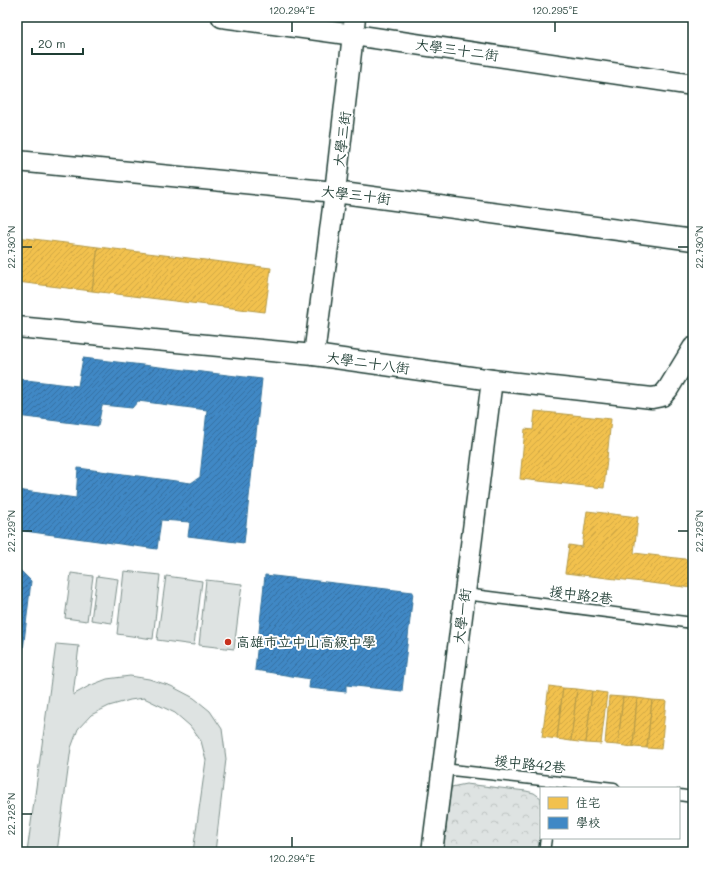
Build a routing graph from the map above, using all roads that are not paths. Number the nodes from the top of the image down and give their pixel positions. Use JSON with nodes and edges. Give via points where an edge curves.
{"nodes":[{"id":1,"x":222,"y":17,"type":"edge"},
{"id":2,"x":354,"y":26,"type":"edge"},
{"id":3,"x":693,"y":85,"type":"edge"},
{"id":4,"x":17,"y":160,"type":"edge"},
{"id":5,"x":336,"y":192,"type":"junction"},
{"id":6,"x":693,"y":240,"type":"edge"},
{"id":7,"x":17,"y":328,"type":"edge"},
{"id":8,"x":693,"y":348,"type":"edge"},
{"id":9,"x":314,"y":355,"type":"junction"},
{"id":10,"x":492,"y":380,"type":"junction"},
{"id":11,"x":465,"y":594,"type":"junction"},
{"id":12,"x":693,"y":622,"type":"edge"},
{"id":13,"x":443,"y":769,"type":"junction"},
{"id":14,"x":552,"y":785,"type":"edge"},
{"id":15,"x":593,"y":787,"type":"edge"},
{"id":16,"x":680,"y":795,"type":"edge"},
{"id":17,"x":693,"y":797,"type":"edge"},
{"id":18,"x":546,"y":839,"type":"edge"},
{"id":19,"x":432,"y":852,"type":"edge"},
{"id":20,"x":544,"y":852,"type":"edge"}],
"edges":[{"from":1,"to":2,"type":"street","name":"大學三十二街"},
{"from":2,"to":3,"type":"street","name":"大學三十二街"},
{"from":2,"to":5,"type":"street","name":"大學三街"},
{"from":4,"to":5,"type":"street","name":"大學三十街"},
{"from":5,"to":6,"type":"street","name":"大學三十街"},
{"from":5,"to":9,"type":"street","name":"大學三街"},
{"from":7,"to":9,"type":"street","name":"大學二十八街"},
{"from":8,"to":10,"type":"street","name":"大學二十八街","via":[[668,389],[662,396],[652,398]]},
{"from":9,"to":10,"type":"street","name":"大學二十八街"},
{"from":10,"to":11,"type":"street","name":"大學一街"},
{"from":11,"to":12,"type":"lane","name":"援中路2巷"},
{"from":11,"to":13,"type":"street","name":"大學一街"},
{"from":13,"to":14,"type":"lane","name":"援中路42巷"},
{"from":13,"to":19,"type":"street","name":"大學一街"},
{"from":14,"to":15,"type":"lane","name":"援中路42巷"},
{"from":16,"to":17,"type":"lane"},
{"from":18,"to":20,"type":"lane"}]}
